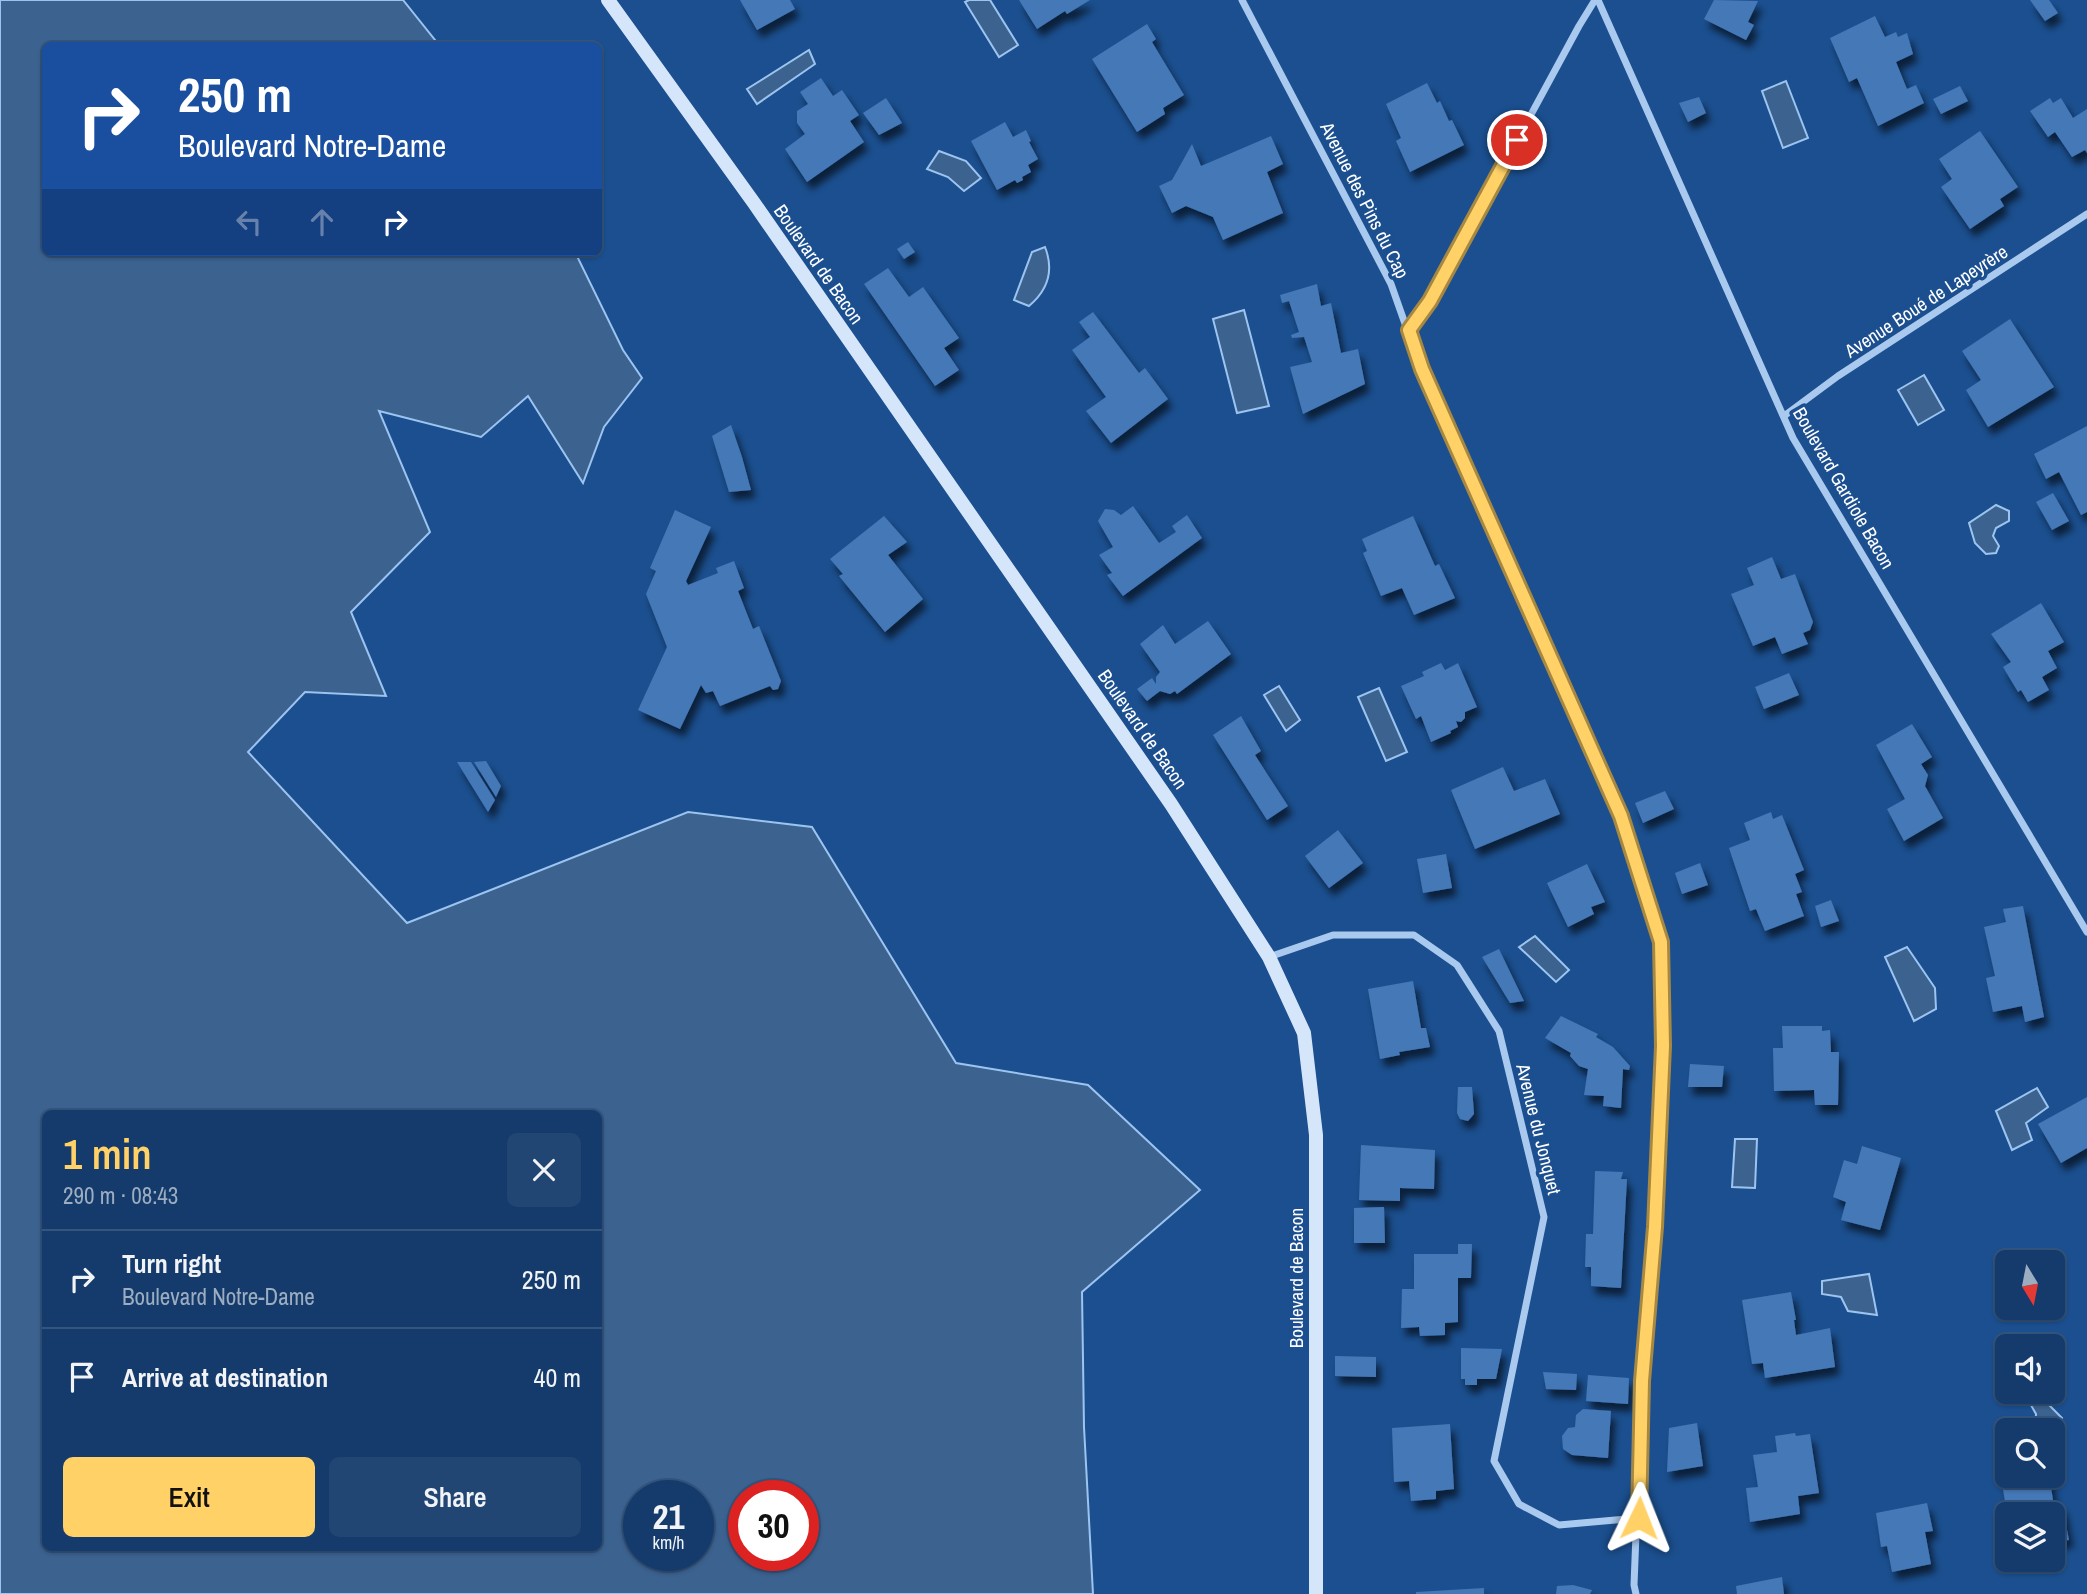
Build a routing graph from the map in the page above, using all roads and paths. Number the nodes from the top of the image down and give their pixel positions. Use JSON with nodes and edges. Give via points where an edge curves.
{"nodes":[{"id":1,"x":608,"y":0,"type":"edge"},
{"id":2,"x":1242,"y":0,"type":"edge"},
{"id":3,"x":1597,"y":0,"type":"edge"},
{"id":4,"x":2087,"y":214,"type":"edge"},
{"id":5,"x":1409,"y":330,"type":"junction"},
{"id":6,"x":1784,"y":416,"type":"junction"},
{"id":7,"x":2087,"y":932,"type":"edge"},
{"id":8,"x":1269,"y":957,"type":"junction"},
{"id":9,"x":1639,"y":1518,"type":"junction"},
{"id":10,"x":1316,"y":1594,"type":"edge"},
{"id":11,"x":1636,"y":1594,"type":"edge"}],
"edges":[{"from":1,"to":8,"type":"street","name":"Boulevard de Bacon","via":[[1164,793]]},
{"from":2,"to":5,"type":"street","name":"Avenue des Pins du Cap","via":[[1391,284]]},
{"from":3,"to":5,"type":"street","via":[[1578,26],[1430,301]]},
{"from":3,"to":6,"type":"street","name":"Boulevard Gardiole Bacon"},
{"from":4,"to":6,"type":"street","name":"Avenue Boué de Lapeyrère"},
{"from":5,"to":9,"type":"street","name":"Avenue des Pins du Cap","via":[[1422,369],[1621,816],[1661,942],[1663,1046],[1642,1381]]},
{"from":6,"to":7,"type":"street","name":"Boulevard Gardiole Bacon"},
{"from":8,"to":9,"type":"street","name":"Avenue du Jonquet","via":[[1333,935],[1414,935],[1457,965],[1499,1031],[1544,1217],[1494,1461],[1519,1504],[1559,1525]]},
{"from":8,"to":10,"type":"street","name":"Boulevard de Bacon","via":[[1304,1033],[1315,1135]]},
{"from":9,"to":11,"type":"street","name":"Avenue des Pins du Cap"}]}
